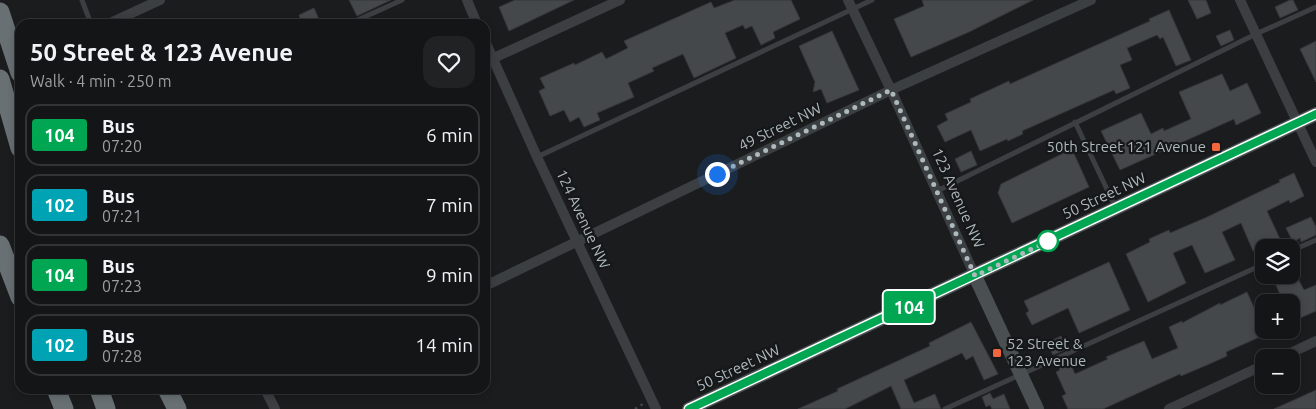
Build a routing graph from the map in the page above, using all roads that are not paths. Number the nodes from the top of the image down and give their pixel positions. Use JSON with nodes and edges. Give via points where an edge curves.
{"nodes":[{"id":1,"x":82,"y":0,"type":"edge"},
{"id":2,"x":160,"y":0,"type":"edge"},
{"id":3,"x":402,"y":0,"type":"edge"},
{"id":4,"x":467,"y":0,"type":"edge"},
{"id":5,"x":620,"y":0,"type":"edge"},
{"id":6,"x":872,"y":0,"type":"edge"},
{"id":7,"x":1091,"y":0,"type":"edge"},
{"id":8,"x":1240,"y":0,"type":"edge"},
{"id":9,"x":850,"y":5,"type":"edge"},
{"id":10,"x":1316,"y":7,"type":"edge"},
{"id":11,"x":0,"y":12,"type":"edge"},
{"id":12,"x":89,"y":19,"type":"edge"},
{"id":13,"x":119,"y":19,"type":"edge"},
{"id":14,"x":360,"y":19,"type":"edge"},
{"id":15,"x":475,"y":19,"type":"edge"},
{"id":16,"x":1256,"y":34,"type":"junction"},
{"id":17,"x":15,"y":58,"type":"edge"},
{"id":18,"x":490,"y":61,"type":"edge"},
{"id":19,"x":490,"y":63,"type":"edge"},
{"id":20,"x":0,"y":79,"type":"edge"},
{"id":21,"x":891,"y":90,"type":"junction"},
{"id":22,"x":1316,"y":114,"type":"edge"},
{"id":23,"x":1075,"y":122,"type":"junction"},
{"id":24,"x":1298,"y":123,"type":"junction"},
{"id":25,"x":15,"y":131,"type":"edge"},
{"id":26,"x":537,"y":157,"type":"junction"},
{"id":27,"x":1316,"y":162,"type":"edge"},
{"id":28,"x":937,"y":191,"type":"junction"},
{"id":29,"x":1116,"y":209,"type":"junction"},
{"id":30,"x":1316,"y":240,"type":"edge"},
{"id":31,"x":578,"y":242,"type":"junction"},
{"id":32,"x":0,"y":245,"type":"edge"},
{"id":33,"x":1300,"y":247,"type":"edge"},
{"id":34,"x":1255,"y":268,"type":"edge"},
{"id":35,"x":975,"y":276,"type":"junction"},
{"id":36,"x":15,"y":284,"type":"edge"},
{"id":37,"x":490,"y":284,"type":"edge"},
{"id":38,"x":1316,"y":341,"type":"edge"},
{"id":39,"x":1299,"y":349,"type":"edge"},
{"id":40,"x":1255,"y":369,"type":"edge"},
{"id":41,"x":1021,"y":374,"type":"junction"},
{"id":42,"x":58,"y":394,"type":"edge"},
{"id":43,"x":101,"y":394,"type":"edge"},
{"id":44,"x":170,"y":394,"type":"edge"},
{"id":45,"x":268,"y":394,"type":"edge"},
{"id":46,"x":64,"y":409,"type":"edge"},
{"id":47,"x":106,"y":409,"type":"edge"},
{"id":48,"x":177,"y":409,"type":"edge"},
{"id":49,"x":275,"y":409,"type":"edge"},
{"id":50,"x":656,"y":409,"type":"edge"},
{"id":51,"x":689,"y":409,"type":"edge"},
{"id":52,"x":945,"y":409,"type":"edge"},
{"id":53,"x":1037,"y":409,"type":"edge"},
{"id":54,"x":1169,"y":409,"type":"edge"}],
"edges":[{"from":1,"to":12,"type":"lane"},
{"from":2,"to":13,"type":"street"},
{"from":3,"to":14,"type":"lane"},
{"from":4,"to":15,"type":"street"},
{"from":5,"to":18,"type":"street"},
{"from":6,"to":9,"type":"lane"},
{"from":7,"to":21,"type":"street","name":"49 Street NW"},
{"from":8,"to":16,"type":"street"},
{"from":9,"to":21,"type":"street","name":"123 Avenue NW"},
{"from":9,"to":26,"type":"lane"},
{"from":10,"to":16,"type":"lane"},
{"from":11,"to":17,"type":"highway"},
{"from":16,"to":23,"type":"lane"},
{"from":16,"to":24,"type":"street"},
{"from":19,"to":26,"type":"street","name":"124 Avenue NW"},
{"from":20,"to":25,"type":"highway"},
{"from":21,"to":28,"type":"street","name":"123 Avenue NW"},
{"from":21,"to":31,"type":"street","name":"49 Street NW"},
{"from":22,"to":24,"type":"main road","name":"50 Street NW"},
{"from":23,"to":28,"type":"lane"},
{"from":23,"to":29,"type":"lane"},
{"from":24,"to":27,"type":"street"},
{"from":24,"to":29,"type":"main road","name":"50 Street NW"},
{"from":26,"to":31,"type":"street","name":"124 Avenue NW"},
{"from":28,"to":35,"type":"street","name":"123 Avenue NW"},
{"from":29,"to":35,"type":"main road","name":"50 Street NW"},
{"from":30,"to":33,"type":"lane"},
{"from":31,"to":37,"type":"street","name":"49 Street NW"},
{"from":31,"to":50,"type":"street","name":"124 Avenue NW"},
{"from":32,"to":36,"type":"highway"},
{"from":34,"to":41,"type":"lane"},
{"from":35,"to":41,"type":"main road","name":"123 Avenue NW"},
{"from":35,"to":51,"type":"main road","name":"50 Street NW"},
{"from":38,"to":39,"type":"street"},
{"from":40,"to":54,"type":"street"},
{"from":41,"to":52,"type":"lane"},
{"from":41,"to":53,"type":"main road","name":"123 Avenue NW"},
{"from":42,"to":46,"type":"highway"},
{"from":43,"to":47,"type":"highway"},
{"from":44,"to":48,"type":"highway"},
{"from":45,"to":49,"type":"street"}]}
